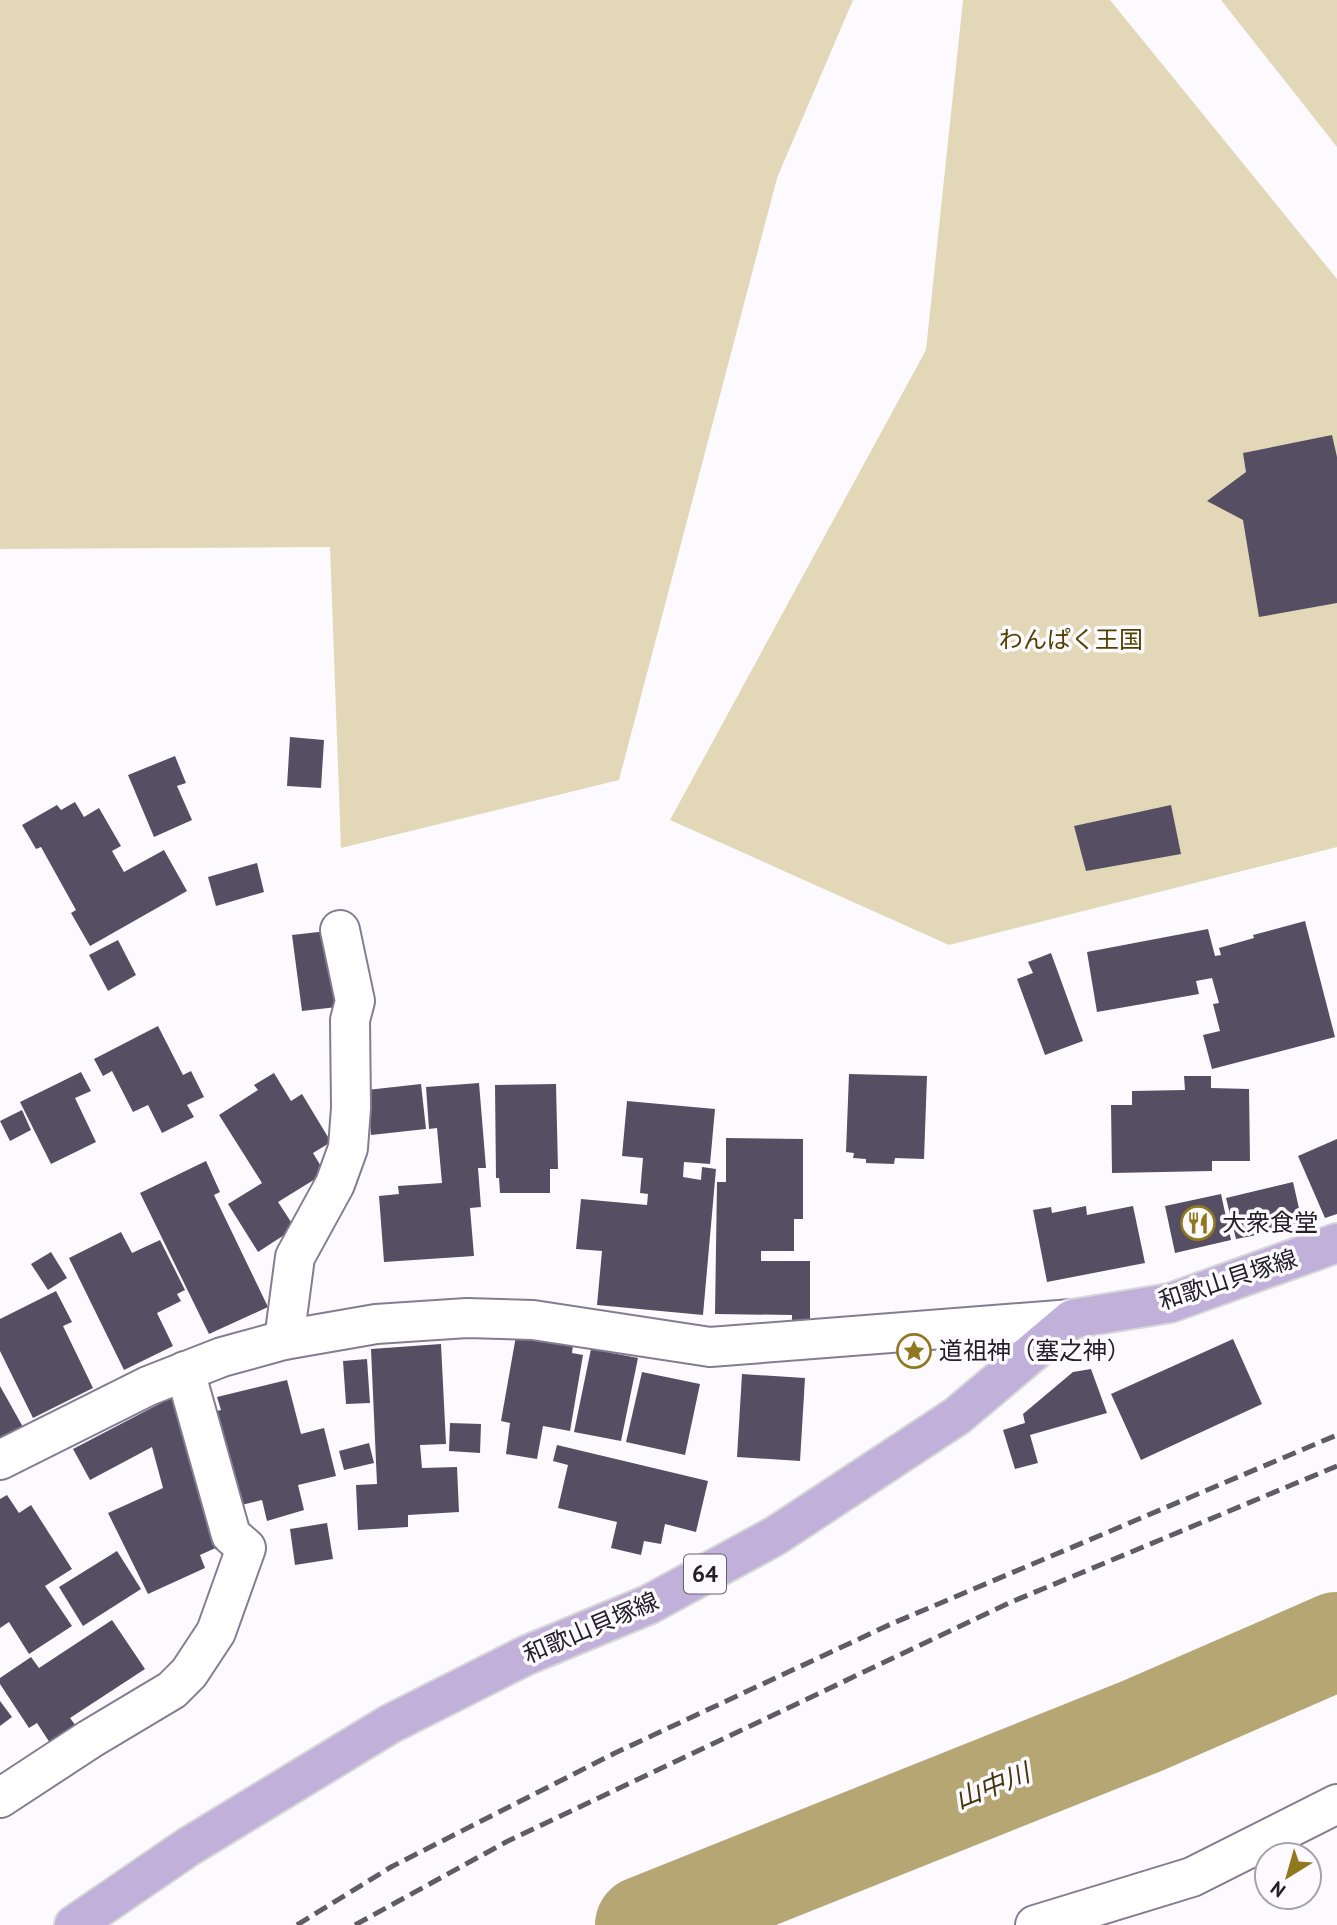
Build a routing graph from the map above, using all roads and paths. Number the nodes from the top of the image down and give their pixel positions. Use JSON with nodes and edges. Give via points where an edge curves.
{"nodes":[{"id":1,"x":340,"y":930,"type":"dead end"},
{"id":2,"x":1337,"y":1243,"type":"edge"},
{"id":3,"x":1072,"y":1319,"type":"junction"},
{"id":4,"x":284,"y":1340,"type":"junction"},
{"id":5,"x":185,"y":1371,"type":"junction"},
{"id":6,"x":0,"y":1460,"type":"edge"},
{"id":7,"x":0,"y":1798,"type":"edge"},
{"id":8,"x":1337,"y":1804,"type":"edge"},
{"id":9,"x":74,"y":1925,"type":"edge"},
{"id":10,"x":1035,"y":1925,"type":"edge"}],
"edges":[{"from":1,"to":4,"type":"street","via":[[355,1001],[350,1020],[348,1149],[335,1184],[295,1257]]},
{"from":2,"to":3,"type":"main road","name":"和歌山貝塚線","via":[[1170,1303]]},
{"from":3,"to":4,"type":"street","via":[[710,1347],[533,1320],[467,1318],[376,1324]]},
{"from":3,"to":9,"type":"main road","name":"和歌山貝塚線","number":"64","via":[[957,1416],[775,1536],[649,1605],[527,1655],[390,1724],[188,1847]]},
{"from":4,"to":5,"type":"street"},
{"from":5,"to":6,"type":"street"},
{"from":5,"to":7,"type":"street","via":[[231,1535],[246,1548],[216,1632],[172,1690]]},
{"from":8,"to":10,"type":"street","via":[[1192,1877]]}]}
